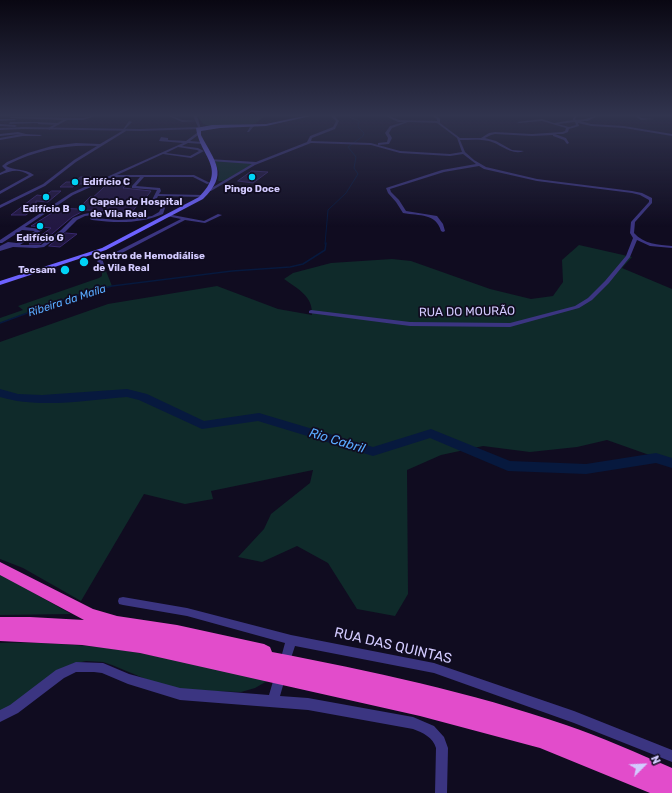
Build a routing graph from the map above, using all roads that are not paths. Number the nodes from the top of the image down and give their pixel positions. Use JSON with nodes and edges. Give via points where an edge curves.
{"nodes":[{"id":1,"x":30,"y":153,"type":"edge"},
{"id":2,"x":88,"y":153,"type":"edge"},
{"id":3,"x":161,"y":153,"type":"joint"},
{"id":4,"x":198,"y":153,"type":"edge"},
{"id":5,"x":207,"y":153,"type":"edge"},
{"id":6,"x":282,"y":153,"type":"edge"},
{"id":7,"x":410,"y":153,"type":"edge"},
{"id":8,"x":464,"y":153,"type":"joint"},
{"id":9,"x":210,"y":160,"type":"junction"},
{"id":10,"x":258,"y":162,"type":"junction"},
{"id":11,"x":479,"y":165,"type":"junction"},
{"id":12,"x":9,"y":170,"type":"junction"},
{"id":13,"x":0,"y":174,"type":"edge"},
{"id":14,"x":143,"y":176,"type":"junction"},
{"id":15,"x":108,"y":177,"type":"junction"},
{"id":16,"x":212,"y":183,"type":"junction"},
{"id":17,"x":222,"y":184,"type":"junction"},
{"id":18,"x":210,"y":190,"type":"junction"},
{"id":19,"x":0,"y":193,"type":"edge"},
{"id":20,"x":156,"y":195,"type":"junction"},
{"id":21,"x":203,"y":196,"type":"junction"},
{"id":22,"x":0,"y":207,"type":"edge"},
{"id":23,"x":169,"y":215,"type":"junction"},
{"id":24,"x":220,"y":215,"type":"dead end"},
{"id":25,"x":185,"y":218,"type":"junction"},
{"id":26,"x":20,"y":228,"type":"junction"},
{"id":27,"x":443,"y":231,"type":"dead end"},
{"id":28,"x":636,"y":237,"type":"junction"},
{"id":29,"x":0,"y":242,"type":"edge"},
{"id":30,"x":8,"y":247,"type":"edge"},
{"id":31,"x":672,"y":247,"type":"edge"},
{"id":32,"x":98,"y":254,"type":"junction"},
{"id":33,"x":101,"y":270,"type":"dead end"},
{"id":34,"x":0,"y":282,"type":"edge"},
{"id":35,"x":311,"y":312,"type":"dead end"},
{"id":36,"x":0,"y":568,"type":"edge"},
{"id":37,"x":123,"y":601,"type":"dead end"},
{"id":38,"x":0,"y":624,"type":"edge"},
{"id":39,"x":0,"y":634,"type":"edge"},
{"id":40,"x":291,"y":640,"type":"junction"},
{"id":41,"x":287,"y":654,"type":"dead end"},
{"id":42,"x":308,"y":667,"type":"junction"},
{"id":43,"x":278,"y":682,"type":"dead end"},
{"id":44,"x":273,"y":700,"type":"junction"},
{"id":45,"x":0,"y":716,"type":"edge"},
{"id":46,"x":672,"y":756,"type":"edge"},
{"id":47,"x":672,"y":778,"type":"edge"},
{"id":48,"x":441,"y":793,"type":"edge"},
{"id":49,"x":672,"y":793,"type":"edge"}],
"edges":[{"from":1,"to":12,"type":"street","via":[[6,164],[5,167]]},
{"from":2,"to":22,"type":"street","via":[[44,185]]},
{"from":3,"to":4,"type":"street","via":[[190,157]]},
{"from":3,"to":15,"type":"street"},
{"from":5,"to":9,"type":"main road"},
{"from":6,"to":10,"type":"street"},
{"from":7,"to":8,"type":"street"},
{"from":8,"to":11,"type":"street"},
{"from":9,"to":10,"type":"street"},
{"from":9,"to":16,"type":"main road","via":[[216,173]]},
{"from":10,"to":17,"type":"street"},
{"from":11,"to":27,"type":"street","via":[[439,172],[388,188],[388,192],[404,211],[435,217]]},
{"from":11,"to":28,"type":"street","via":[[535,180],[647,196],[651,202],[632,225],[632,232]]},
{"from":12,"to":13,"type":"street"},
{"from":12,"to":19,"type":"street","via":[[32,175]]},
{"from":14,"to":15,"type":"street"},
{"from":14,"to":16,"type":"street","via":[[196,176]]},
{"from":14,"to":20,"type":"street","via":[[133,186],[158,189],[160,191]]},
{"from":15,"to":26,"type":"street","via":[[71,194]]},
{"from":16,"to":17,"type":"street"},
{"from":16,"to":18,"type":"main road"},
{"from":17,"to":18,"type":"street"},
{"from":18,"to":21,"type":"main road"},
{"from":20,"to":21,"type":"street"},
{"from":20,"to":30,"type":"street","via":[[154,202],[163,208],[163,211],[154,216],[139,219],[132,214],[95,213],[76,218],[63,231],[40,246]]},
{"from":21,"to":23,"type":"main road"},
{"from":23,"to":25,"type":"street"},
{"from":23,"to":32,"type":"main road"},
{"from":24,"to":25,"type":"street","via":[[206,222]]},
{"from":25,"to":32,"type":"street","via":[[118,254]]},
{"from":26,"to":29,"type":"street"},
{"from":26,"to":30,"type":"street","via":[[40,230]]},
{"from":28,"to":31,"type":"street","via":[[649,243]]},
{"from":28,"to":35,"type":"street","name":"RUA DO MOURÃO","via":[[628,256],[590,299],[578,307],[510,325],[410,324]]},
{"from":29,"to":30,"type":"street"},
{"from":32,"to":33,"type":"street"},
{"from":32,"to":34,"type":"main road"},
{"from":36,"to":42,"type":"highway","via":[[89,615],[240,645]]},
{"from":37,"to":40,"type":"street","name":"RUA DAS QUINTAS","via":[[186,612]]},
{"from":38,"to":42,"type":"highway","via":[[55,624],[119,631]]},
{"from":39,"to":49,"type":"highway","via":[[82,638],[140,645],[420,706],[540,740]]},
{"from":40,"to":41,"type":"street"},
{"from":40,"to":46,"type":"street","name":"RUA DAS QUINTAS","via":[[434,668],[574,717]]},
{"from":42,"to":47,"type":"highway","via":[[428,695],[533,724],[598,746]]},
{"from":43,"to":44,"type":"street"},
{"from":44,"to":45,"type":"street","via":[[180,694],[128,679],[103,668],[86,666],[60,674],[18,706]]},
{"from":44,"to":48,"type":"street","via":[[408,722],[430,730],[440,741],[442,748]]}]}
